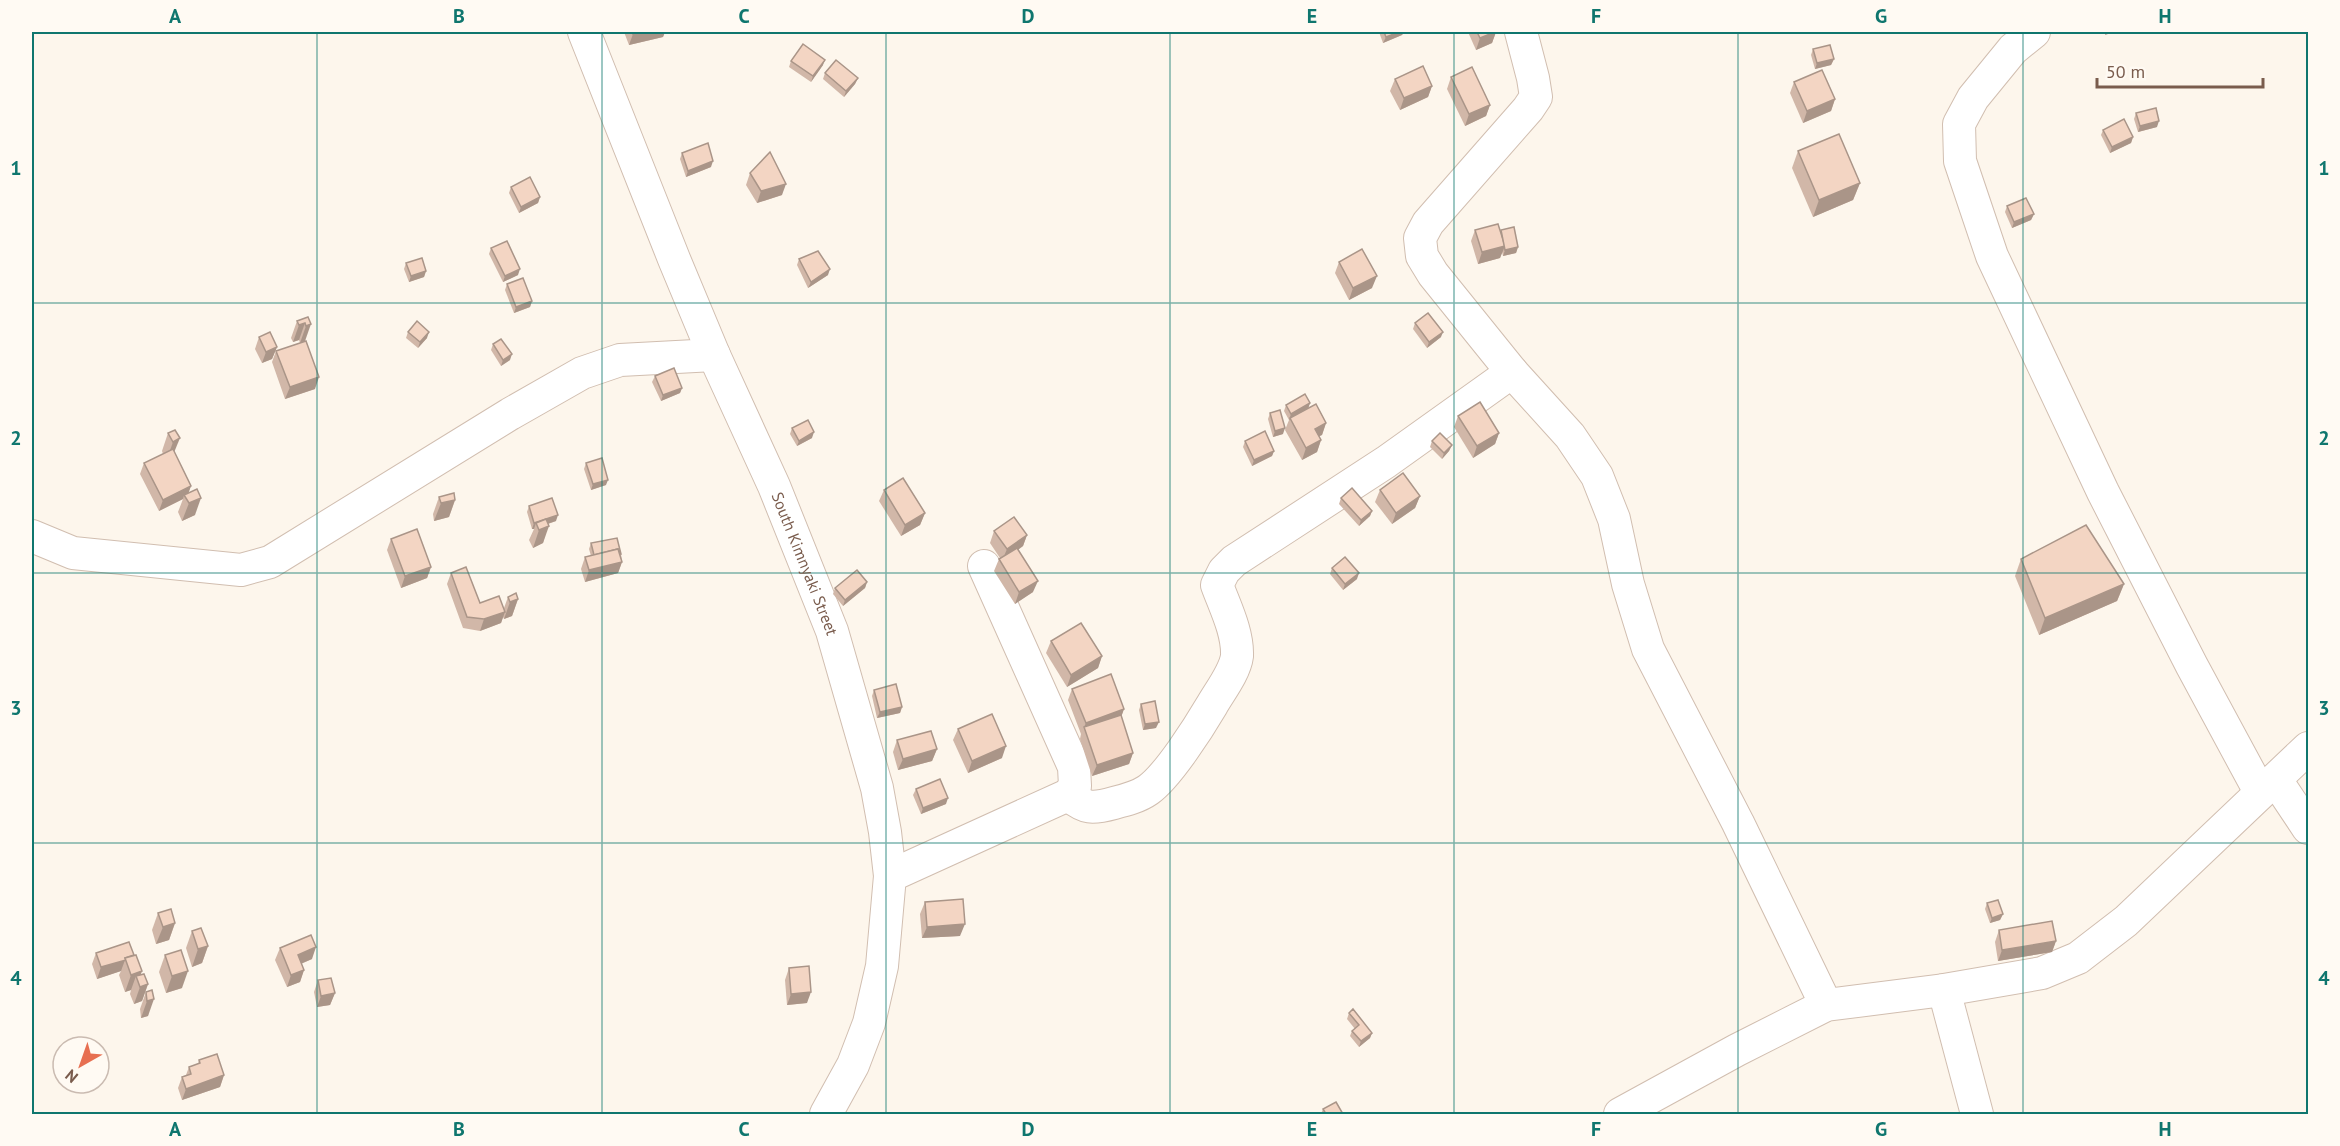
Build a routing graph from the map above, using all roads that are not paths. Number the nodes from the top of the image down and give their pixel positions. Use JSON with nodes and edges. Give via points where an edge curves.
{"nodes":[{"id":1,"x":584,"y":32,"type":"edge"},
{"id":2,"x":1521,"y":32,"type":"edge"},
{"id":3,"x":2034,"y":32,"type":"edge"},
{"id":4,"x":714,"y":355,"type":"junction"},
{"id":5,"x":1512,"y":372,"type":"junction"},
{"id":6,"x":32,"y":536,"type":"edge"},
{"id":7,"x":984,"y":566,"type":"dead end"},
{"id":8,"x":2308,"y":748,"type":"edge"},
{"id":9,"x":2268,"y":786,"type":"junction"},
{"id":10,"x":1068,"y":795,"type":"junction"},
{"id":11,"x":2308,"y":828,"type":"edge"},
{"id":12,"x":890,"y":876,"type":"junction"},
{"id":13,"x":1944,"y":990,"type":"junction"},
{"id":14,"x":1826,"y":1005,"type":"junction"},
{"id":15,"x":825,"y":1114,"type":"edge"},
{"id":16,"x":1620,"y":1114,"type":"edge"},
{"id":17,"x":1977,"y":1114,"type":"edge"}],
"edges":[{"from":1,"to":4,"type":"street","name":"South Kimnyaki Street"},
{"from":2,"to":5,"type":"street","via":[[1536,97],[1428,223],[1420,238],[1422,256],[1433,274]]},
{"from":3,"to":9,"type":"street","via":[[2013,49],[1973,98],[1959,124],[1960,161],[1992,256],[2103,492],[2192,666]]},
{"from":4,"to":6,"type":"street","via":[[620,360],[582,373],[270,562],[241,570],[73,553]]},
{"from":4,"to":12,"type":"street","name":"South Kimnyaki Street","via":[[774,486],[832,631],[877,788]]},
{"from":5,"to":10,"type":"street","via":[[1229,566],[1217,585],[1236,640],[1237,658],[1201,724],[1162,776],[1136,797],[1097,808],[1087,807]]},
{"from":5,"to":14,"type":"street","via":[[1570,436],[1597,476],[1614,519],[1648,649]]},
{"from":7,"to":10,"type":"street","via":[[1074,767],[1075,786]]},
{"from":8,"to":9,"type":"street"},
{"from":9,"to":11,"type":"street"},
{"from":9,"to":13,"type":"street","via":[[2126,921],[2078,958],[2042,973]]},
{"from":10,"to":12,"type":"street"},
{"from":12,"to":15,"type":"street","name":"South Kimnyaki Street","via":[[882,966],[869,1023],[853,1065]]},
{"from":13,"to":14,"type":"street"},
{"from":13,"to":17,"type":"street"},
{"from":14,"to":16,"type":"street"}]}
